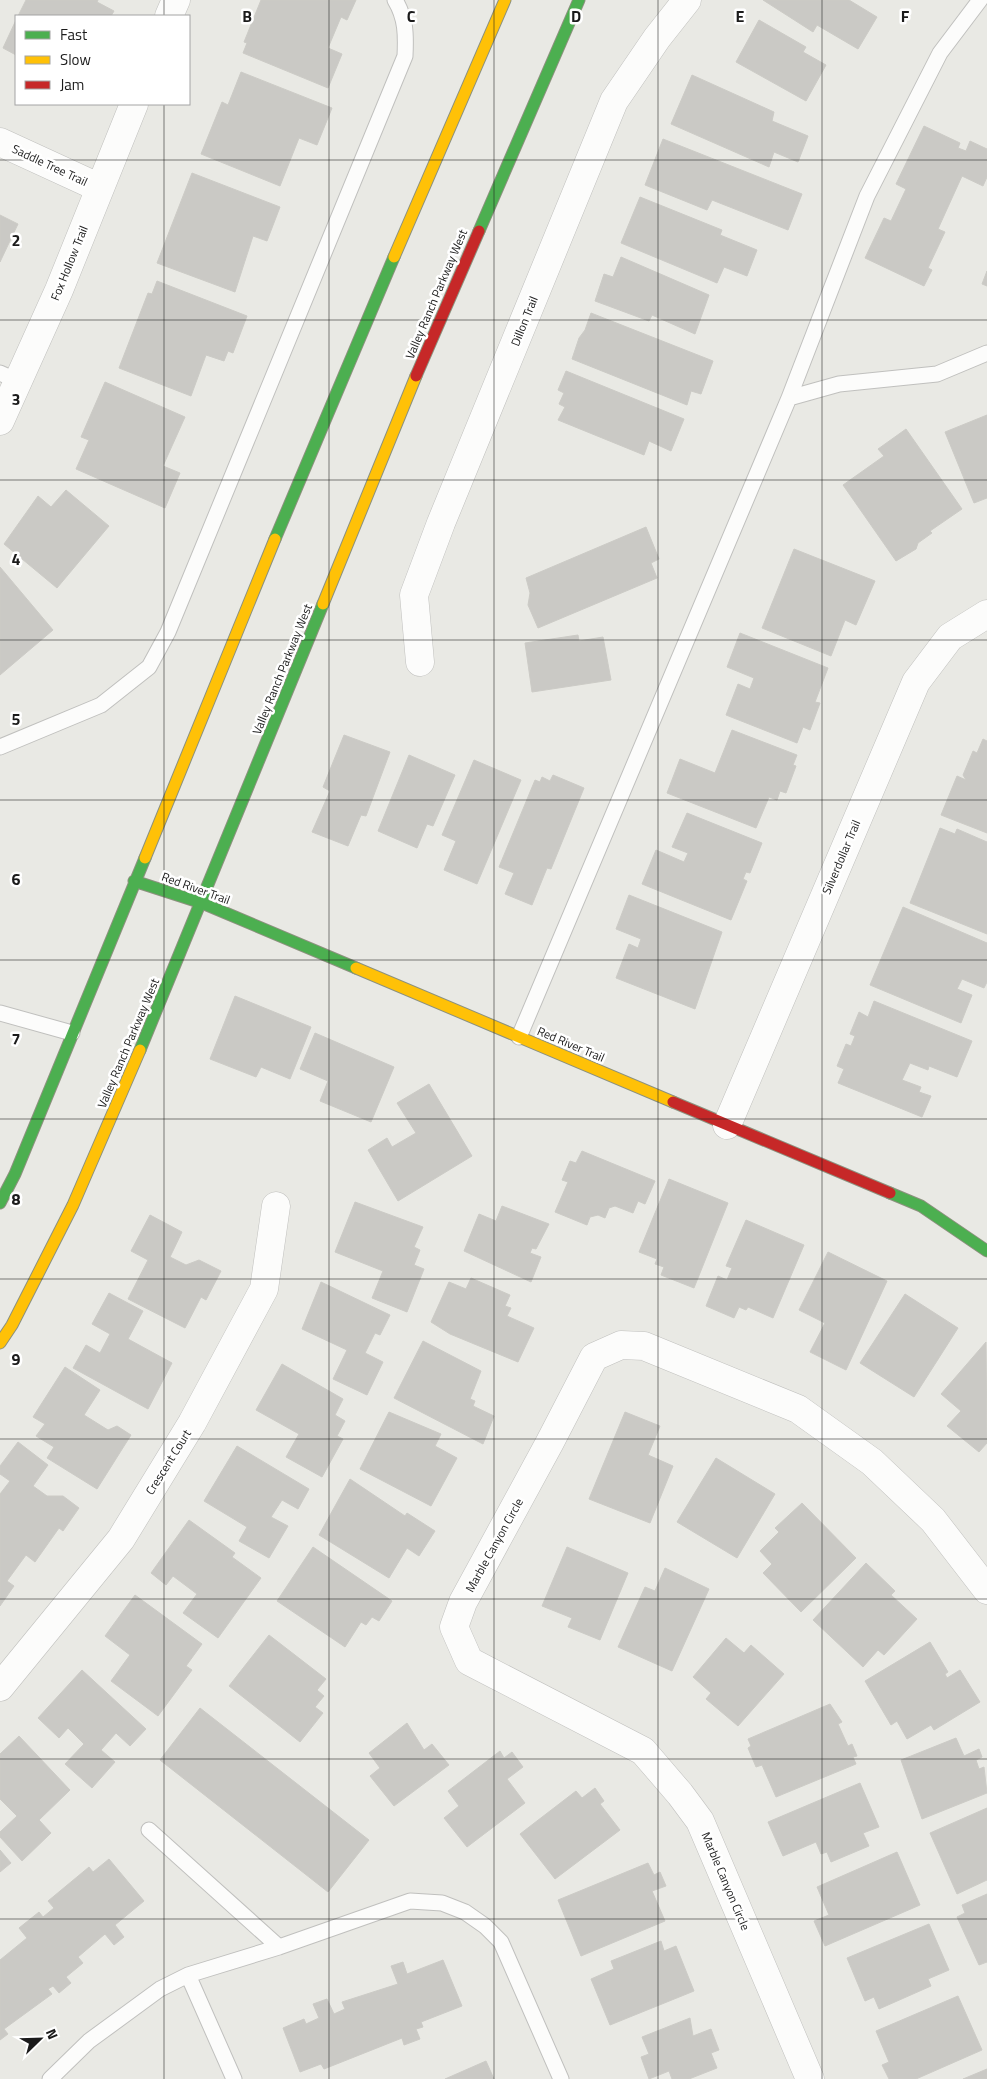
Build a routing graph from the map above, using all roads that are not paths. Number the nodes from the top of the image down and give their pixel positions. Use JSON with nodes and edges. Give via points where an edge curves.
{"nodes":[{"id":1,"x":176,"y":0,"type":"edge"},
{"id":2,"x":395,"y":0,"type":"edge"},
{"id":3,"x":505,"y":0,"type":"edge"},
{"id":4,"x":579,"y":0,"type":"edge"},
{"id":5,"x":687,"y":0,"type":"edge"},
{"id":6,"x":980,"y":0,"type":"edge"},
{"id":7,"x":169,"y":15,"type":"edge"},
{"id":8,"x":134,"y":105,"type":"edge"},
{"id":9,"x":0,"y":142,"type":"edge"},
{"id":10,"x":100,"y":188,"type":"junction"},
{"id":11,"x":987,"y":353,"type":"edge"},
{"id":12,"x":9,"y":377,"type":"edge"},
{"id":13,"x":789,"y":398,"type":"junction"},
{"id":14,"x":0,"y":421,"type":"edge"},
{"id":15,"x":987,"y":614,"type":"edge"},
{"id":16,"x":420,"y":662,"type":"dead end"},
{"id":17,"x":0,"y":747,"type":"edge"},
{"id":18,"x":134,"y":881,"type":"junction"},
{"id":19,"x":202,"y":903,"type":"junction"},
{"id":20,"x":0,"y":1013,"type":"edge"},
{"id":21,"x":72,"y":1033,"type":"junction"},
{"id":22,"x":519,"y":1037,"type":"junction"},
{"id":23,"x":727,"y":1125,"type":"junction"},
{"id":24,"x":0,"y":1203,"type":"edge"},
{"id":25,"x":276,"y":1206,"type":"dead end"},
{"id":26,"x":987,"y":1251,"type":"edge"},
{"id":27,"x":0,"y":1343,"type":"edge"},
{"id":28,"x":987,"y":1590,"type":"edge"},
{"id":29,"x":0,"y":1687,"type":"edge"},
{"id":30,"x":149,"y":1830,"type":"dead end"},
{"id":31,"x":279,"y":1947,"type":"junction"},
{"id":32,"x":188,"y":1975,"type":"junction"},
{"id":33,"x":50,"y":2079,"type":"edge"},
{"id":34,"x":234,"y":2079,"type":"edge"},
{"id":35,"x":561,"y":2079,"type":"edge"},
{"id":36,"x":810,"y":2079,"type":"edge"}],
"edges":[{"from":1,"to":7,"type":"street"},
{"from":2,"to":17,"type":"lane","via":[[406,29],[405,56],[168,632],[149,666],[101,705]]},
{"from":3,"to":18,"type":"main road","via":[[339,384]]},
{"from":4,"to":19,"type":"main road","name":"Valley Ranch Parkway West","via":[[398,418]]},
{"from":5,"to":16,"type":"street","name":"Dillon Trail","via":[[614,101],[441,524],[414,595]]},
{"from":6,"to":13,"type":"lane","via":[[940,53],[867,196]]},
{"from":8,"to":10,"type":"street","name":"Fox Hollow Trail"},
{"from":9,"to":10,"type":"street","name":"Saddle Tree Trail"},
{"from":10,"to":12,"type":"street","name":"Fox Hollow Trail","via":[[59,290]]},
{"from":11,"to":13,"type":"lane","via":[[937,374],[839,384]]},
{"from":12,"to":14,"type":"street","name":"Fox Hollow Trail"},
{"from":13,"to":22,"type":"lane"},
{"from":15,"to":23,"type":"street","name":"Silverdollar Trail","via":[[950,637],[916,682]]},
{"from":18,"to":19,"type":"main road","name":"Red River Trail"},
{"from":18,"to":21,"type":"main road"},
{"from":19,"to":22,"type":"main road","name":"Red River Trail"},
{"from":19,"to":27,"type":"main road","name":"Valley Ranch Parkway West","via":[[73,1205]]},
{"from":20,"to":21,"type":"lane"},
{"from":21,"to":24,"type":"main road","via":[[15,1174]]},
{"from":22,"to":23,"type":"main road","name":"Red River Trail"},
{"from":23,"to":26,"type":"main road","name":"Red River Trail","via":[[921,1206]]},
{"from":25,"to":29,"type":"street","name":"Crescent Court","via":[[264,1289],[192,1423],[121,1538]]},
{"from":28,"to":36,"type":"street","name":"Marble Canyon Circle","via":[[933,1520],[879,1468],[798,1409],[644,1346],[621,1345],[594,1357],[463,1602],[454,1627],[468,1661],[643,1751],[700,1821]]},
{"from":30,"to":31,"type":"lane"},
{"from":31,"to":32,"type":"lane"},
{"from":31,"to":35,"type":"lane","via":[[410,1901],[442,1902],[465,1912],[501,1942]]},
{"from":32,"to":33,"type":"lane","via":[[160,1989],[89,2041]]},
{"from":32,"to":34,"type":"lane"}]}
